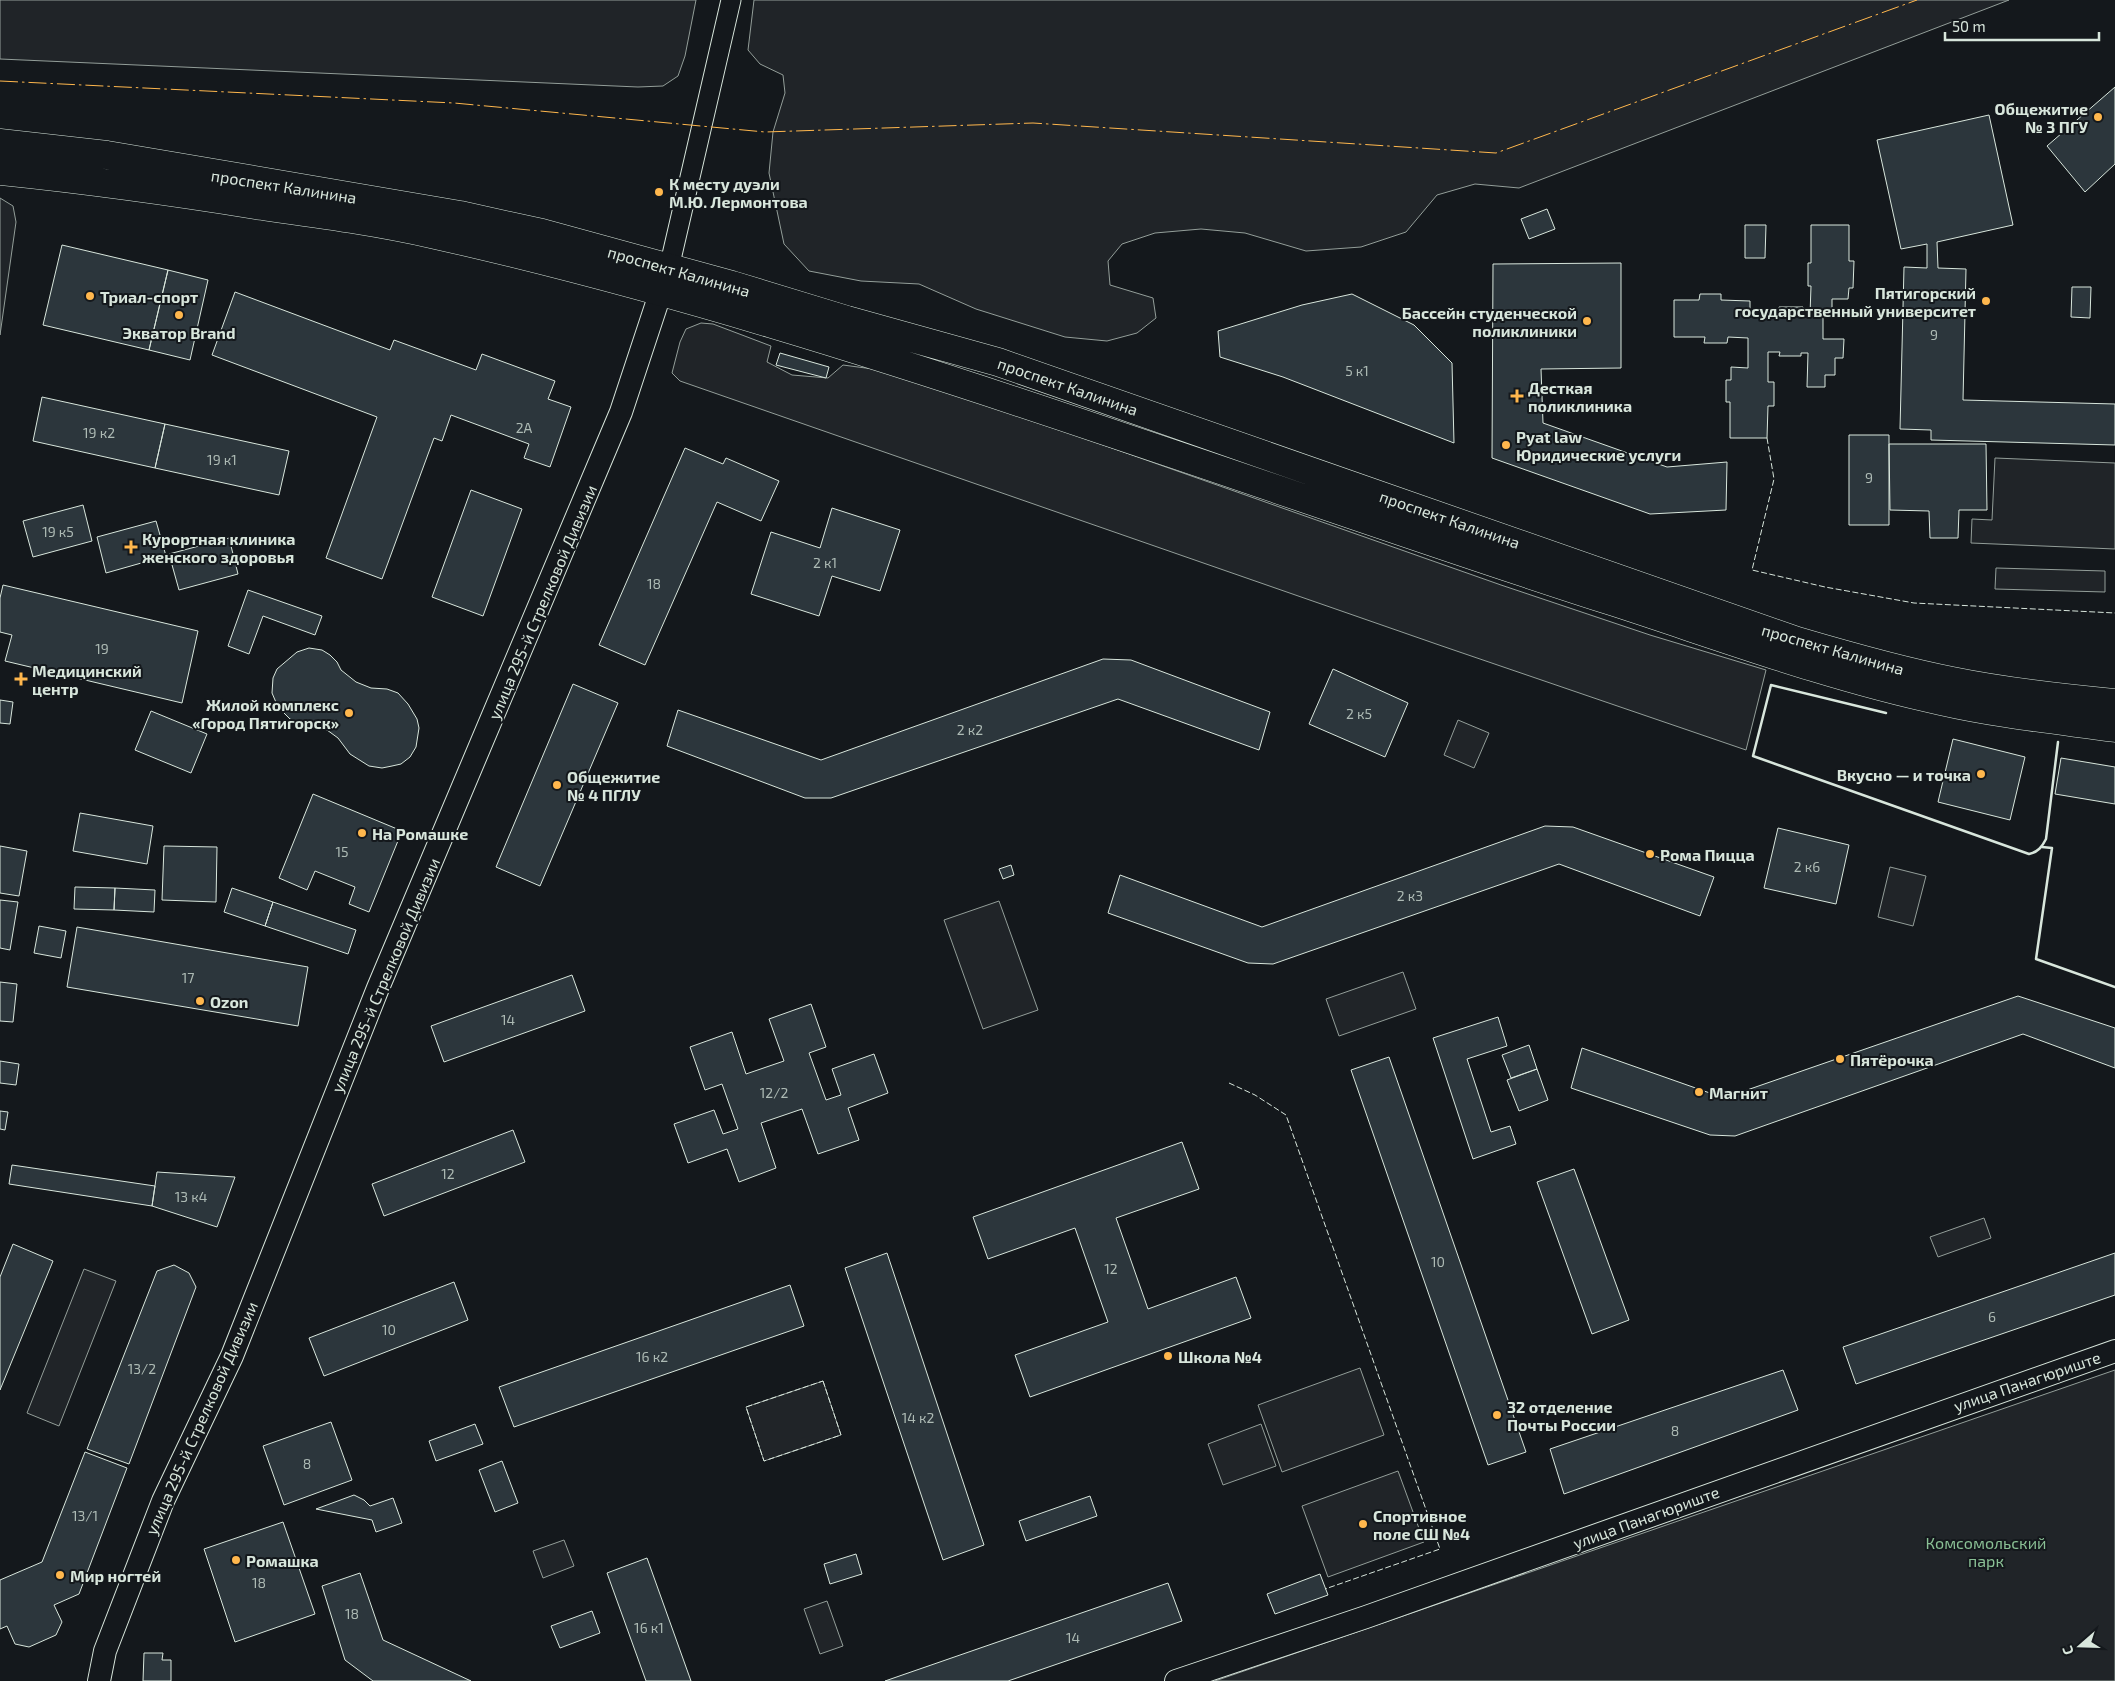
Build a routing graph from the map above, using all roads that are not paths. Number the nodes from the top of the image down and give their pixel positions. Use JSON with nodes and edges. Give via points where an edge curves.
{"nodes":[{"id":1,"x":732,"y":0,"type":"edge"},
{"id":2,"x":0,"y":143,"type":"edge"},
{"id":3,"x":0,"y":171,"type":"edge"},
{"id":4,"x":665,"y":280,"type":"junction"},
{"id":5,"x":998,"y":362,"type":"junction"},
{"id":6,"x":988,"y":392,"type":"junction"},
{"id":7,"x":2115,"y":703,"type":"edge"},
{"id":8,"x":2115,"y":728,"type":"edge"},
{"id":9,"x":2115,"y":1351,"type":"edge"},
{"id":10,"x":99,"y":1681,"type":"edge"},
{"id":11,"x":1176,"y":1681,"type":"edge"}],
"edges":[{"from":1,"to":4,"type":"street"},
{"from":2,"to":4,"type":"main road","name":"проспект Калинина","via":[[107,155],[460,215],[542,233]]},
{"from":3,"to":4,"type":"main road","name":"проспект Калинина","via":[[112,182],[362,221],[574,268]]},
{"from":4,"to":5,"type":"main road","name":"проспект Калинина"},
{"from":4,"to":6,"type":"main road","name":"проспект Калинина","via":[[880,358]]},
{"from":4,"to":10,"type":"street","name":"улица 295-й Стрелковой Дивизии","via":[[621,412],[378,988],[232,1356],[163,1501],[108,1644]]},
{"from":5,"to":6,"type":"main road"},
{"from":5,"to":7,"type":"main road","name":"проспект Калинина","via":[[1797,641],[1953,681]]},
{"from":6,"to":8,"type":"main road","name":"проспект Калинина","via":[[1442,547],[1781,658],[1944,702]]},
{"from":9,"to":11,"type":"street","name":"улица Панагюриште","via":[[1366,1617]]}]}
